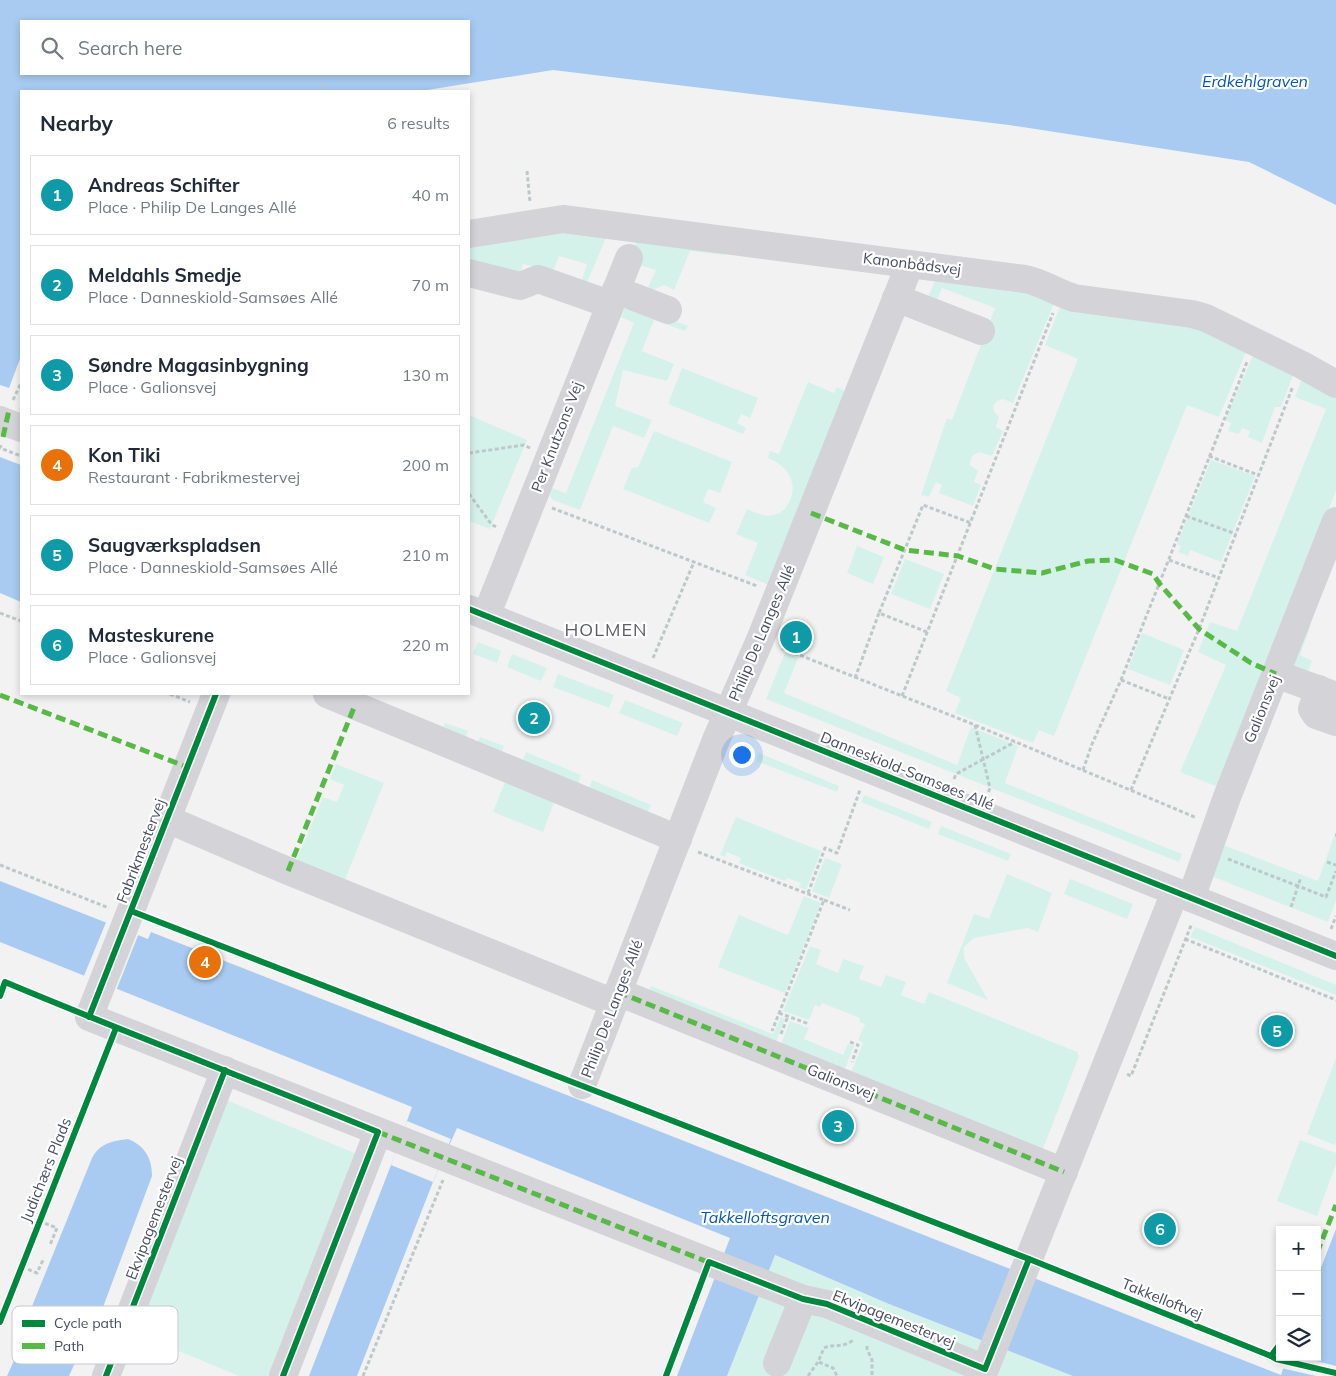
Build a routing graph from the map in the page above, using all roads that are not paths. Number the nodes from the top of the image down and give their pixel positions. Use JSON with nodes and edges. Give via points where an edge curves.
{"nodes":[{"id":1,"x":470,"y":234,"type":"edge"},
{"id":2,"x":629,"y":258,"type":"dead end"},
{"id":3,"x":910,"y":264,"type":"junction"},
{"id":4,"x":470,"y":273,"type":"edge"},
{"id":5,"x":612,"y":297,"type":"junction"},
{"id":6,"x":896,"y":298,"type":"junction"},
{"id":7,"x":668,"y":310,"type":"dead end"},
{"id":8,"x":982,"y":331,"type":"dead end"},
{"id":9,"x":1336,"y":384,"type":"edge"},
{"id":10,"x":1336,"y":521,"type":"edge"},
{"id":11,"x":478,"y":612,"type":"edge"},
{"id":12,"x":1276,"y":674,"type":"junction"},
{"id":13,"x":1327,"y":693,"type":"edge"},
{"id":14,"x":216,"y":695,"type":"edge"},
{"id":15,"x":329,"y":695,"type":"edge"},
{"id":16,"x":728,"y":712,"type":"junction"},
{"id":17,"x":1336,"y":722,"type":"edge"},
{"id":18,"x":167,"y":819,"type":"junction"},
{"id":19,"x":677,"y":841,"type":"junction"},
{"id":20,"x":1183,"y":895,"type":"junction"},
{"id":21,"x":1336,"y":956,"type":"edge"},
{"id":22,"x":616,"y":997,"type":"junction"},
{"id":23,"x":89,"y":1017,"type":"joint"},
{"id":24,"x":225,"y":1070,"type":"junction"},
{"id":25,"x":582,"y":1085,"type":"dead end"},
{"id":26,"x":382,"y":1134,"type":"junction"},
{"id":27,"x":1064,"y":1172,"type":"junction"},
{"id":28,"x":803,"y":1300,"type":"junction"},
{"id":29,"x":133,"y":1306,"type":"edge"},
{"id":30,"x":989,"y":1357,"type":"joint"},
{"id":31,"x":777,"y":1363,"type":"dead end"},
{"id":32,"x":111,"y":1364,"type":"edge"},
{"id":33,"x":106,"y":1376,"type":"edge"},
{"id":34,"x":283,"y":1376,"type":"edge"}],
"edges":[{"from":1,"to":3,"type":"street","name":"Kanonbådsvej","via":[[562,219]]},
{"from":2,"to":5,"type":"street","name":"Per Knutzons Vej"},
{"from":3,"to":6,"type":"street","name":"Philip De Langes Allé"},
{"from":3,"to":9,"type":"street","name":"Kanonbådsvej","via":[[1036,280],[1074,298],[1192,314],[1256,342]]},
{"from":4,"to":5,"type":"street","via":[[520,286],[538,279]]},
{"from":5,"to":7,"type":"street"},
{"from":5,"to":11,"type":"street","name":"Per Knutzons Vej","via":[[518,536]]},
{"from":6,"to":8,"type":"street"},
{"from":6,"to":16,"type":"street","name":"Philip De Langes Allé","via":[[760,640]]},
{"from":10,"to":12,"type":"street","name":"Galionsvej"},
{"from":11,"to":16,"type":"street","name":"Danneskiold-Samsøes Allé"},
{"from":12,"to":13,"type":"street"},
{"from":12,"to":20,"type":"street","name":"Galionsvej","via":[[1207,851]]},
{"from":13,"to":17,"type":"street","via":[[1312,709],[1316,715]]},
{"from":14,"to":18,"type":"street","name":"Fabrikmestervej"},
{"from":15,"to":19,"type":"street"},
{"from":16,"to":19,"type":"street","name":"Philip De Langes Allé"},
{"from":16,"to":20,"type":"street","name":"Danneskiold-Samsøes Allé"},
{"from":18,"to":22,"type":"street","name":"Galionsvej","via":[[297,874]]},
{"from":18,"to":23,"type":"street","name":"Fabrikmestervej"},
{"from":19,"to":22,"type":"street","name":"Philip De Langes Allé"},
{"from":20,"to":21,"type":"street","name":"Danneskiold-Samsøes Allé"},
{"from":20,"to":27,"type":"street","name":"Galionsvej"},
{"from":22,"to":25,"type":"street","name":"Philip De Langes Allé"},
{"from":22,"to":27,"type":"street","name":"Galionsvej"},
{"from":23,"to":24,"type":"street","name":"Ekvipagemestervej"},
{"from":24,"to":26,"type":"street","name":"Ekvipagemestervej"},
{"from":24,"to":29,"type":"street","name":"Ekvipagemestervej"},
{"from":26,"to":28,"type":"street","name":"Ekvipagemestervej"},
{"from":26,"to":34,"type":"street"},
{"from":27,"to":30,"type":"street","name":"Galionsvej"},
{"from":28,"to":30,"type":"street","name":"Ekvipagemestervej","via":[[827,1304],[867,1328]]},
{"from":28,"to":31,"type":"street"},
{"from":32,"to":33,"type":"street","name":"Ekvipagemestervej"}]}
